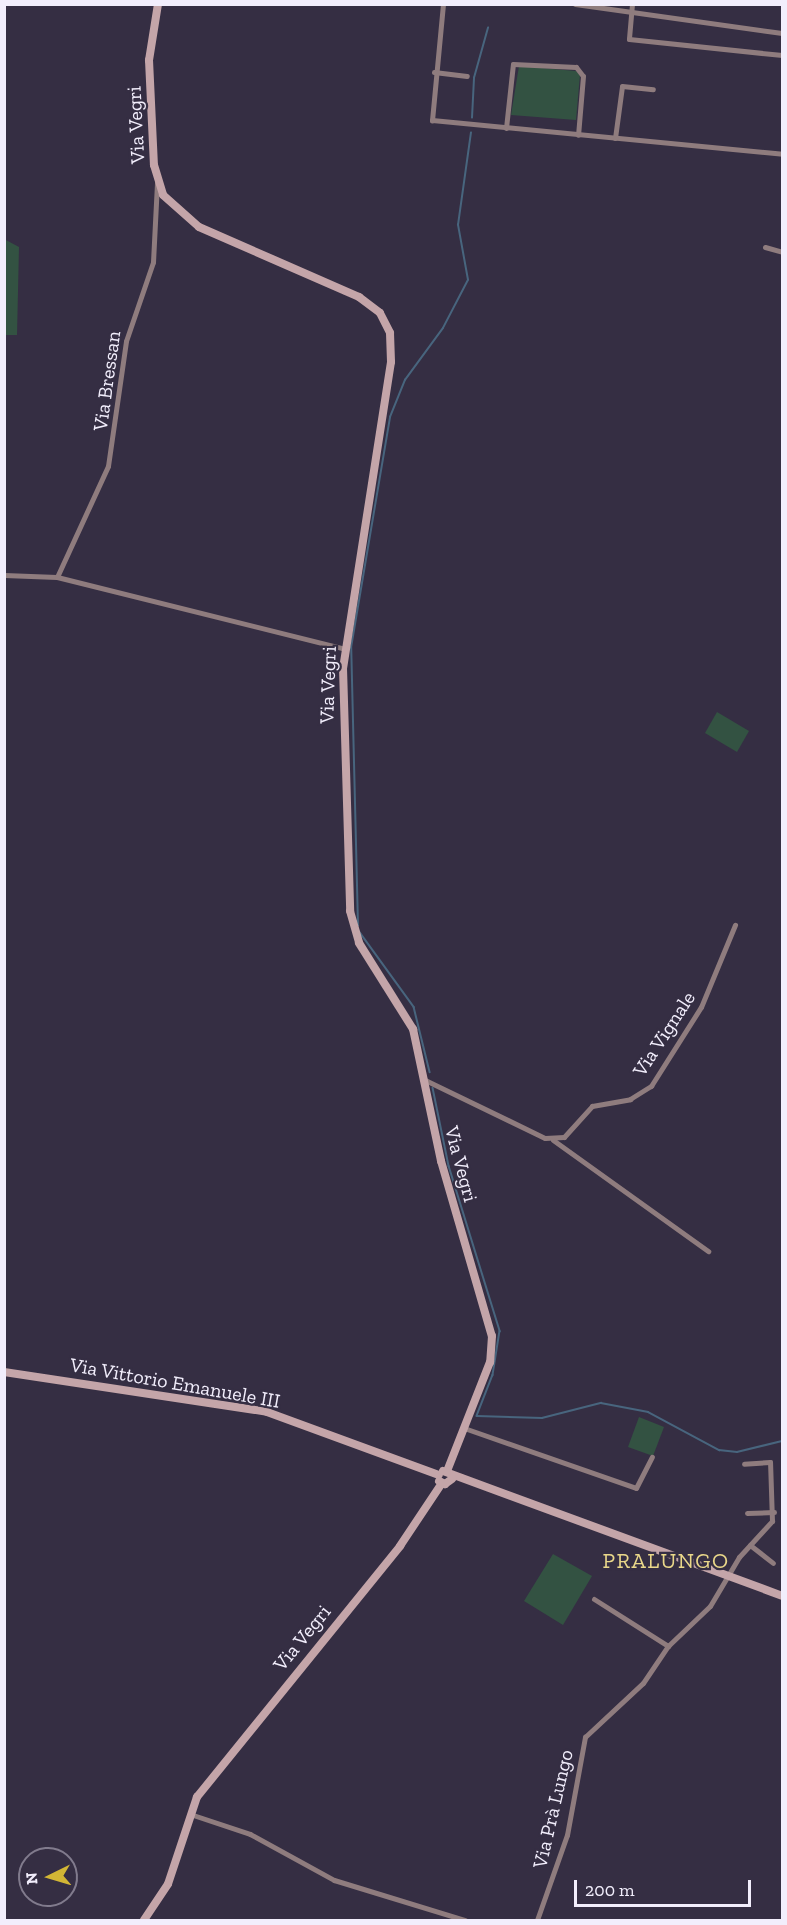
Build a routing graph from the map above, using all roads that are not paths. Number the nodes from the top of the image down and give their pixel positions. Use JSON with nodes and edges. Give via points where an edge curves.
{"nodes":[{"id":1,"x":158,"y":4,"type":"edge"},
{"id":2,"x":443,"y":4,"type":"edge"},
{"id":3,"x":575,"y":4,"type":"edge"},
{"id":4,"x":632,"y":7,"type":"edge"},
{"id":5,"x":783,"y":33,"type":"edge"},
{"id":6,"x":783,"y":55,"type":"edge"},
{"id":7,"x":434,"y":72,"type":"junction"},
{"id":8,"x":467,"y":76,"type":"dead end"},
{"id":9,"x":653,"y":89,"type":"dead end"},
{"id":10,"x":506,"y":128,"type":"junction"},
{"id":11,"x":578,"y":135,"type":"junction"},
{"id":12,"x":615,"y":138,"type":"junction"},
{"id":13,"x":783,"y":154,"type":"edge"},
{"id":14,"x":157,"y":182,"type":"junction"},
{"id":15,"x":765,"y":247,"type":"dead end"},
{"id":16,"x":783,"y":252,"type":"edge"},
{"id":17,"x":4,"y":575,"type":"edge"},
{"id":18,"x":57,"y":577,"type":"junction"},
{"id":19,"x":345,"y":649,"type":"junction"},
{"id":20,"x":735,"y":925,"type":"dead end"},
{"id":21,"x":425,"y":1080,"type":"junction"},
{"id":22,"x":553,"y":1140,"type":"junction"},
{"id":23,"x":708,"y":1251,"type":"dead end"},
{"id":24,"x":4,"y":1372,"type":"edge"},
{"id":25,"x":464,"y":1428,"type":"junction"},
{"id":26,"x":652,"y":1457,"type":"dead end"},
{"id":27,"x":744,"y":1464,"type":"dead end"},
{"id":28,"x":446,"y":1475,"type":"junction"},
{"id":29,"x":774,"y":1512,"type":"junction"},
{"id":30,"x":747,"y":1513,"type":"dead end"},
{"id":31,"x":750,"y":1545,"type":"junction"},
{"id":32,"x":773,"y":1563,"type":"dead end"},
{"id":33,"x":727,"y":1577,"type":"junction"},
{"id":34,"x":783,"y":1596,"type":"edge"},
{"id":35,"x":594,"y":1599,"type":"dead end"},
{"id":36,"x":668,"y":1646,"type":"junction"},
{"id":37,"x":190,"y":1814,"type":"junction"},
{"id":38,"x":144,"y":1920,"type":"edge"},
{"id":39,"x":465,"y":1920,"type":"edge"},
{"id":40,"x":540,"y":1920,"type":"edge"}],
"edges":[{"from":1,"to":14,"type":"street","name":"Via Vegri","via":[[149,60]]},
{"from":2,"to":7,"type":"street"},
{"from":3,"to":4,"type":"street"},
{"from":4,"to":5,"type":"street"},
{"from":4,"to":6,"type":"street","via":[[629,39]]},
{"from":7,"to":8,"type":"street"},
{"from":7,"to":10,"type":"street","via":[[428,115],[437,122]]},
{"from":9,"to":12,"type":"street","via":[[622,86]]},
{"from":10,"to":11,"type":"street"},
{"from":10,"to":11,"type":"street","via":[[513,64],[576,67],[583,76]]},
{"from":11,"to":12,"type":"street"},
{"from":12,"to":13,"type":"street"},
{"from":14,"to":18,"type":"street","name":"Via Bressan","via":[[153,262],[126,341],[108,466]]},
{"from":14,"to":19,"type":"street","name":"Via Vegri","via":[[184,218],[359,297],[380,313],[390,333],[391,362]]},
{"from":15,"to":16,"type":"street"},
{"from":17,"to":18,"type":"street"},
{"from":18,"to":19,"type":"street"},
{"from":19,"to":21,"type":"street","name":"Via Vegri","via":[[350,911],[360,943],[407,1010]]},
{"from":20,"to":22,"type":"street","name":"Via Vignale","via":[[701,1007],[651,1086],[630,1099],[592,1106],[570,1132]]},
{"from":21,"to":22,"type":"street"},
{"from":21,"to":25,"type":"street","name":"Via Vegri","via":[[441,1161],[492,1336],[490,1362]]},
{"from":22,"to":23,"type":"street"},
{"from":24,"to":28,"type":"street","name":"Via Vittorio Emanuele III","via":[[267,1412]]},
{"from":25,"to":26,"type":"street","via":[[636,1488]]},
{"from":25,"to":28,"type":"street","name":"Via Vegri"},
{"from":27,"to":29,"type":"street","via":[[770,1462]]},
{"from":28,"to":33,"type":"street","name":"Via Vittorio Emanuele III"},
{"from":28,"to":37,"type":"street","name":"Via Vegri","via":[[400,1546],[197,1797]]},
{"from":29,"to":30,"type":"street"},
{"from":29,"to":31,"type":"street","name":"Via Prà Lungo"},
{"from":31,"to":32,"type":"street"},
{"from":31,"to":33,"type":"street","name":"Via Prà Lungo"},
{"from":33,"to":34,"type":"street","name":"Via Vittorio Emanuele III"},
{"from":33,"to":36,"type":"street","name":"Via Prà Lungo","via":[[710,1606]]},
{"from":35,"to":36,"type":"street"},
{"from":36,"to":40,"type":"street","name":"Via Prà Lungo","via":[[643,1683],[585,1737],[567,1835]]},
{"from":37,"to":38,"type":"street","name":"Via Vegri","via":[[168,1884]]},
{"from":37,"to":39,"type":"street","via":[[250,1834],[334,1880]]}]}
